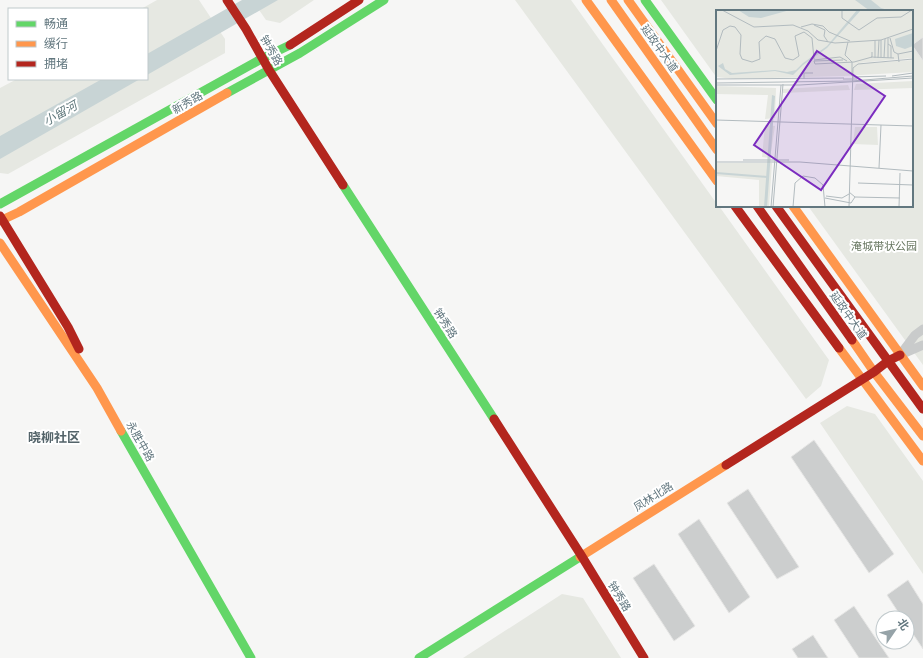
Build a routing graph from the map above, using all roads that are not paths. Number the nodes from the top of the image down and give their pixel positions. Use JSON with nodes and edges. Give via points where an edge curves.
{"nodes":[{"id":1,"x":360,"y":0,"type":"edge"},
{"id":2,"x":384,"y":0,"type":"edge"},
{"id":3,"x":586,"y":0,"type":"edge"},
{"id":4,"x":611,"y":0,"type":"edge"},
{"id":5,"x":628,"y":0,"type":"edge"},
{"id":6,"x":646,"y":0,"type":"edge"},
{"id":7,"x":228,"y":1,"type":"edge"},
{"id":8,"x":263,"y":58,"type":"junction"},
{"id":9,"x":269,"y":70,"type":"junction"},
{"id":10,"x":716,"y":99,"type":"edge"},
{"id":11,"x":716,"y":123,"type":"edge"},
{"id":12,"x":716,"y":149,"type":"edge"},
{"id":13,"x":716,"y":180,"type":"edge"},
{"id":14,"x":0,"y":204,"type":"edge"},
{"id":15,"x":736,"y":207,"type":"edge"},
{"id":16,"x":758,"y":207,"type":"edge"},
{"id":17,"x":777,"y":207,"type":"edge"},
{"id":18,"x":794,"y":207,"type":"edge"},
{"id":19,"x":1,"y":219,"type":"edge"},
{"id":20,"x":0,"y":243,"type":"edge"},
{"id":21,"x":923,"y":330,"type":"edge"},
{"id":22,"x":923,"y":345,"type":"edge"},
{"id":23,"x":900,"y":355,"type":"junction"},
{"id":24,"x":888,"y":361,"type":"junction"},
{"id":25,"x":874,"y":372,"type":"junction"},
{"id":26,"x":862,"y":379,"type":"junction"},
{"id":27,"x":923,"y":386,"type":"edge"},
{"id":28,"x":97,"y":388,"type":"junction"},
{"id":29,"x":923,"y":409,"type":"edge"},
{"id":30,"x":923,"y":436,"type":"edge"},
{"id":31,"x":923,"y":461,"type":"edge"},
{"id":32,"x":580,"y":556,"type":"junction"},
{"id":33,"x":251,"y":658,"type":"edge"},
{"id":34,"x":419,"y":658,"type":"edge"},
{"id":35,"x":644,"y":658,"type":"edge"}],
"edges":[{"from":1,"to":8,"type":"street","name":"新秀路","via":[[294,44]]},
{"from":2,"to":9,"type":"street","name":"新秀路"},
{"from":3,"to":13,"type":"street"},
{"from":4,"to":12,"type":"street","name":"延政中大道"},
{"from":5,"to":11,"type":"street","name":"延政中大道"},
{"from":6,"to":10,"type":"street"},
{"from":7,"to":8,"type":"street","name":"钟秀路"},
{"from":8,"to":9,"type":"street","name":"钟秀路"},
{"from":8,"to":14,"type":"street","name":"新秀路"},
{"from":9,"to":19,"type":"street","name":"新秀路","via":[[19,212]]},
{"from":9,"to":32,"type":"street","name":"钟秀路"},
{"from":15,"to":26,"type":"street"},
{"from":16,"to":25,"type":"street","name":"延政中大道"},
{"from":17,"to":24,"type":"street","name":"延政中大道"},
{"from":18,"to":23,"type":"street"},
{"from":19,"to":28,"type":"street","via":[[68,326]]},
{"from":20,"to":28,"type":"street","name":"永胜中路"},
{"from":21,"to":23,"type":"street","via":[[915,335]]},
{"from":22,"to":23,"type":"street"},
{"from":23,"to":24,"type":"street","name":"凤林北路"},
{"from":23,"to":27,"type":"street"},
{"from":24,"to":25,"type":"street","name":"凤林北路"},
{"from":24,"to":29,"type":"street","name":"延政中大道"},
{"from":25,"to":26,"type":"street","name":"凤林北路"},
{"from":25,"to":30,"type":"street","name":"延政中大道"},
{"from":26,"to":31,"type":"street"},
{"from":26,"to":32,"type":"street","name":"凤林北路"},
{"from":28,"to":33,"type":"street","name":"永胜中路"},
{"from":32,"to":34,"type":"street","name":"凤林北路"},
{"from":32,"to":35,"type":"street","name":"钟秀路"}]}
